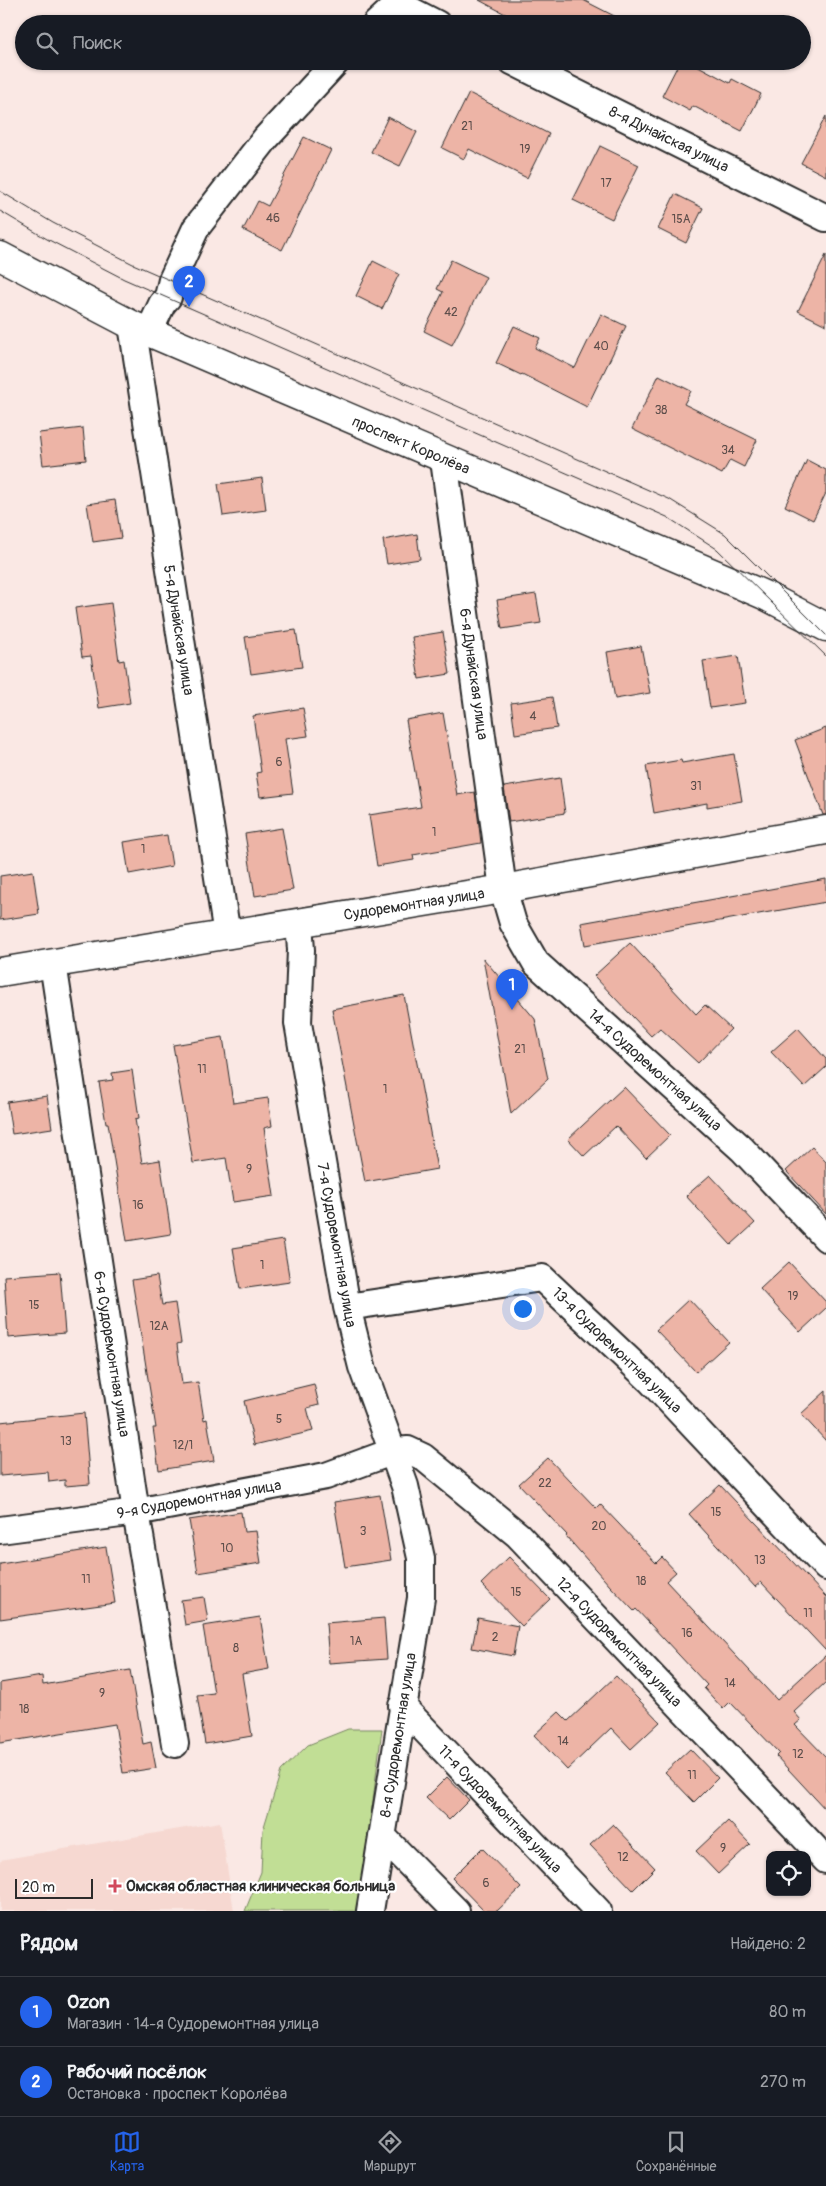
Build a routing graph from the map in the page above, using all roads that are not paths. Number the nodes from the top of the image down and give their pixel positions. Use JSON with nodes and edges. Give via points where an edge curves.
{"nodes":[{"id":1,"x":400,"y":2,"type":"edge"},
{"id":2,"x":386,"y":15,"type":"edge"},
{"id":3,"x":422,"y":15,"type":"edge"},
{"id":4,"x":329,"y":70,"type":"edge"},
{"id":5,"x":530,"y":70,"type":"edge"},
{"id":6,"x":826,"y":218,"type":"edge"},
{"id":7,"x":0,"y":256,"type":"edge"},
{"id":8,"x":140,"y":328,"type":"junction"},
{"id":9,"x":444,"y":460,"type":"junction"},
{"id":10,"x":826,"y":627,"type":"edge"},
{"id":11,"x":826,"y":830,"type":"edge"},
{"id":12,"x":503,"y":889,"type":"junction"},
{"id":13,"x":299,"y":923,"type":"junction"},
{"id":14,"x":227,"y":935,"type":"junction"},
{"id":15,"x":53,"y":963,"type":"junction"},
{"id":16,"x":0,"y":972,"type":"edge"},
{"id":17,"x":826,"y":1238,"type":"edge"},
{"id":18,"x":347,"y":1307,"type":"junction"},
{"id":19,"x":394,"y":1451,"type":"junction"},
{"id":20,"x":136,"y":1512,"type":"junction"},
{"id":21,"x":0,"y":1530,"type":"edge"},
{"id":22,"x":421,"y":1558,"type":"joint"},
{"id":23,"x":826,"y":1567,"type":"edge"},
{"id":24,"x":402,"y":1706,"type":"junction"},
{"id":25,"x":174,"y":1744,"type":"dead end"},
{"id":26,"x":382,"y":1836,"type":"junction"},
{"id":27,"x":826,"y":1860,"type":"edge"},
{"id":28,"x":370,"y":1911,"type":"edge"},
{"id":29,"x":456,"y":1911,"type":"edge"},
{"id":30,"x":598,"y":1911,"type":"edge"}],
"edges":[{"from":1,"to":2,"type":"street"},
{"from":1,"to":3,"type":"street"},
{"from":4,"to":8,"type":"street","via":[[266,138],[196,228],[172,280],[168,298]]},
{"from":5,"to":6,"type":"street","name":"8-я Дунайская улица"},
{"from":7,"to":8,"type":"main road","name":"проспект Королёва"},
{"from":8,"to":9,"type":"main road","name":"проспект Королёва"},
{"from":8,"to":14,"type":"street","name":"5-я Дунайская улица"},
{"from":9,"to":10,"type":"main road","name":"проспект Королёва","via":[[764,595]]},
{"from":9,"to":12,"type":"street","name":"6-я Дунайская улица"},
{"from":11,"to":12,"type":"main road","name":"Судоремонтная улица"},
{"from":12,"to":13,"type":"main road","name":"Судоремонтная улица"},
{"from":12,"to":17,"type":"street","name":"14-я Судоремонтная улица","via":[[513,923],[536,962],[742,1149]]},
{"from":13,"to":14,"type":"main road","name":"Судоремонтная улица"},
{"from":13,"to":18,"type":"street","name":"7-я Судоремонтная улица","via":[[298,1022]]},
{"from":14,"to":15,"type":"main road","name":"Судоремонтная улица"},
{"from":15,"to":16,"type":"main road","name":"Судоремонтная улица"},
{"from":15,"to":20,"type":"street","name":"6-я Судоремонтная улица"},
{"from":18,"to":19,"type":"street","name":"7-я Судоремонтная улица","via":[[362,1367]]},
{"from":18,"to":23,"type":"street","name":"13-я Судоремонтная улица","via":[[542,1278],[650,1380]]},
{"from":19,"to":20,"type":"street","name":"9-я Судоремонтная улица","via":[[326,1476]]},
{"from":19,"to":22,"type":"street","name":"7-я Судоремонтная улица"},
{"from":19,"to":27,"type":"street","name":"12-я Судоремонтная улица","via":[[408,1450],[424,1457],[518,1535]]},
{"from":20,"to":21,"type":"street","name":"9-я Судоремонтная улица"},
{"from":20,"to":25,"type":"street","name":"6-я Судоремонтная улица"},
{"from":22,"to":24,"type":"street","name":"8-я Судоремонтная улица","via":[[421,1598]]},
{"from":24,"to":26,"type":"street","name":"8-я Судоремонтная улица"},
{"from":24,"to":30,"type":"street","name":"11-я Судоремонтная улица"},
{"from":26,"to":28,"type":"street","name":"8-я Судоремонтная улица"},
{"from":26,"to":29,"type":"street"}]}
